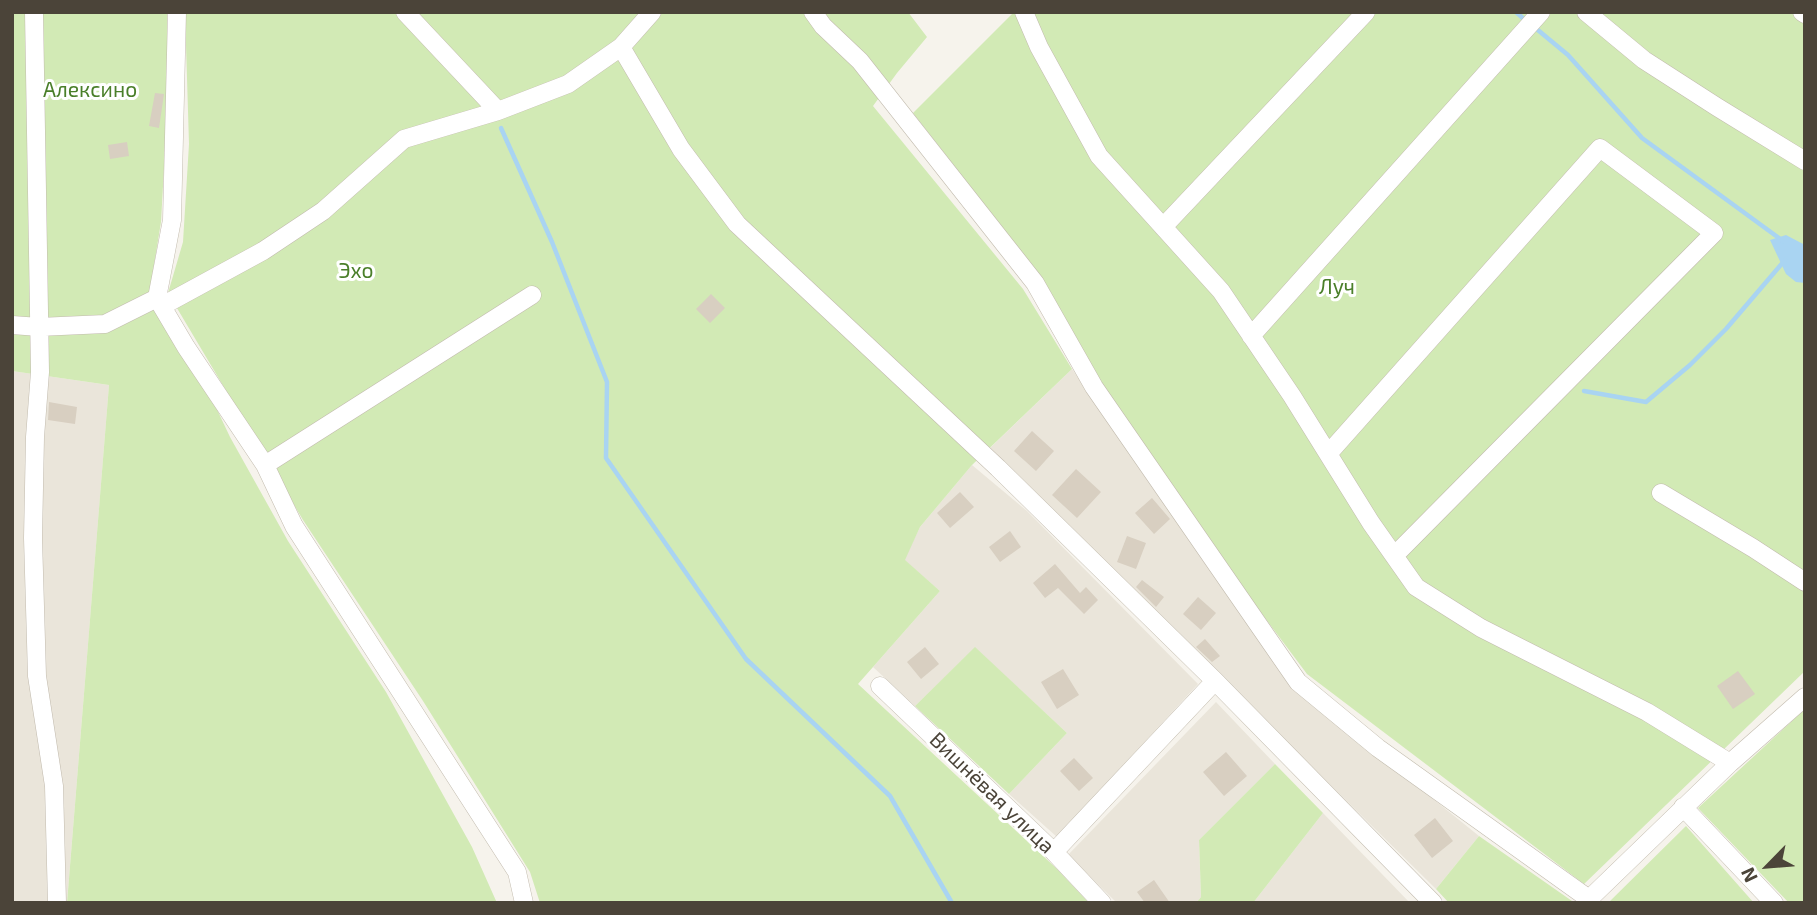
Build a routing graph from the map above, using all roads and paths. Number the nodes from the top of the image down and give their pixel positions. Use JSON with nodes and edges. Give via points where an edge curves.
{"nodes":[{"id":1,"x":34,"y":12,"type":"edge"},
{"id":2,"x":177,"y":12,"type":"edge"},
{"id":3,"x":405,"y":12,"type":"edge"},
{"id":4,"x":652,"y":12,"type":"edge"},
{"id":5,"x":813,"y":12,"type":"edge"},
{"id":6,"x":1024,"y":12,"type":"edge"},
{"id":7,"x":1366,"y":12,"type":"edge"},
{"id":8,"x":1586,"y":12,"type":"edge"},
{"id":9,"x":1539,"y":15,"type":"edge"},
{"id":10,"x":621,"y":47,"type":"junction"},
{"id":11,"x":498,"y":111,"type":"junction"},
{"id":12,"x":1805,"y":161,"type":"edge"},
{"id":13,"x":1163,"y":227,"type":"junction"},
{"id":14,"x":533,"y":295,"type":"dead end"},
{"id":15,"x":160,"y":302,"type":"junction"},
{"id":16,"x":12,"y":326,"type":"edge"},
{"id":17,"x":39,"y":327,"type":"junction"},
{"id":18,"x":1251,"y":336,"type":"junction"},
{"id":19,"x":1328,"y":454,"type":"junction"},
{"id":20,"x":265,"y":465,"type":"junction"},
{"id":21,"x":1661,"y":493,"type":"dead end"},
{"id":22,"x":1394,"y":556,"type":"junction"},
{"id":23,"x":1805,"y":582,"type":"edge"},
{"id":24,"x":1214,"y":681,"type":"junction"},
{"id":25,"x":880,"y":686,"type":"dead end"},
{"id":26,"x":1805,"y":697,"type":"edge"},
{"id":27,"x":1730,"y":763,"type":"junction"},
{"id":28,"x":1683,"y":807,"type":"junction"},
{"id":29,"x":1054,"y":852,"type":"junction"},
{"id":30,"x":1588,"y":901,"type":"edge"},
{"id":31,"x":57,"y":903,"type":"edge"},
{"id":32,"x":524,"y":903,"type":"edge"},
{"id":33,"x":1102,"y":903,"type":"edge"},
{"id":34,"x":1433,"y":903,"type":"edge"},
{"id":35,"x":1774,"y":903,"type":"edge"}],
"edges":[{"from":1,"to":17,"type":"street"},
{"from":2,"to":15,"type":"street","via":[[172,220]]},
{"from":3,"to":11,"type":"street"},
{"from":4,"to":10,"type":"street"},
{"from":5,"to":30,"type":"street","via":[[860,61],[1035,284],[1094,387],[1298,682],[1378,748]]},
{"from":6,"to":13,"type":"street","via":[[1099,156]]},
{"from":7,"to":13,"type":"street"},
{"from":8,"to":12,"type":"street","via":[[1644,60]]},
{"from":9,"to":18,"type":"street"},
{"from":10,"to":11,"type":"street","via":[[568,84]]},
{"from":10,"to":24,"type":"street","via":[[681,149],[737,224],[998,468]]},
{"from":11,"to":15,"type":"street","via":[[404,139],[323,211],[263,251]]},
{"from":13,"to":18,"type":"street","via":[[1221,291]]},
{"from":14,"to":20,"type":"street"},
{"from":15,"to":17,"type":"street","via":[[105,324]]},
{"from":15,"to":20,"type":"street"},
{"from":16,"to":17,"type":"street"},
{"from":17,"to":31,"type":"street","via":[[33,552],[37,676],[54,786]]},
{"from":18,"to":19,"type":"street"},
{"from":19,"to":22,"type":"street"},
{"from":19,"to":22,"type":"street","via":[[1600,148],[1714,233]]},
{"from":20,"to":32,"type":"street","via":[[294,526],[517,872]]},
{"from":21,"to":23,"type":"street"},
{"from":22,"to":27,"type":"street","via":[[1416,587],[1481,628],[1647,712]]},
{"from":24,"to":29,"type":"street"},
{"from":24,"to":34,"type":"street"},
{"from":25,"to":29,"type":"street","name":"Вишнёвая улица"},
{"from":26,"to":27,"type":"street"},
{"from":27,"to":28,"type":"street"},
{"from":28,"to":30,"type":"street"},
{"from":28,"to":35,"type":"street"},
{"from":29,"to":33,"type":"street","name":"Вишнёвая улица"}]}
